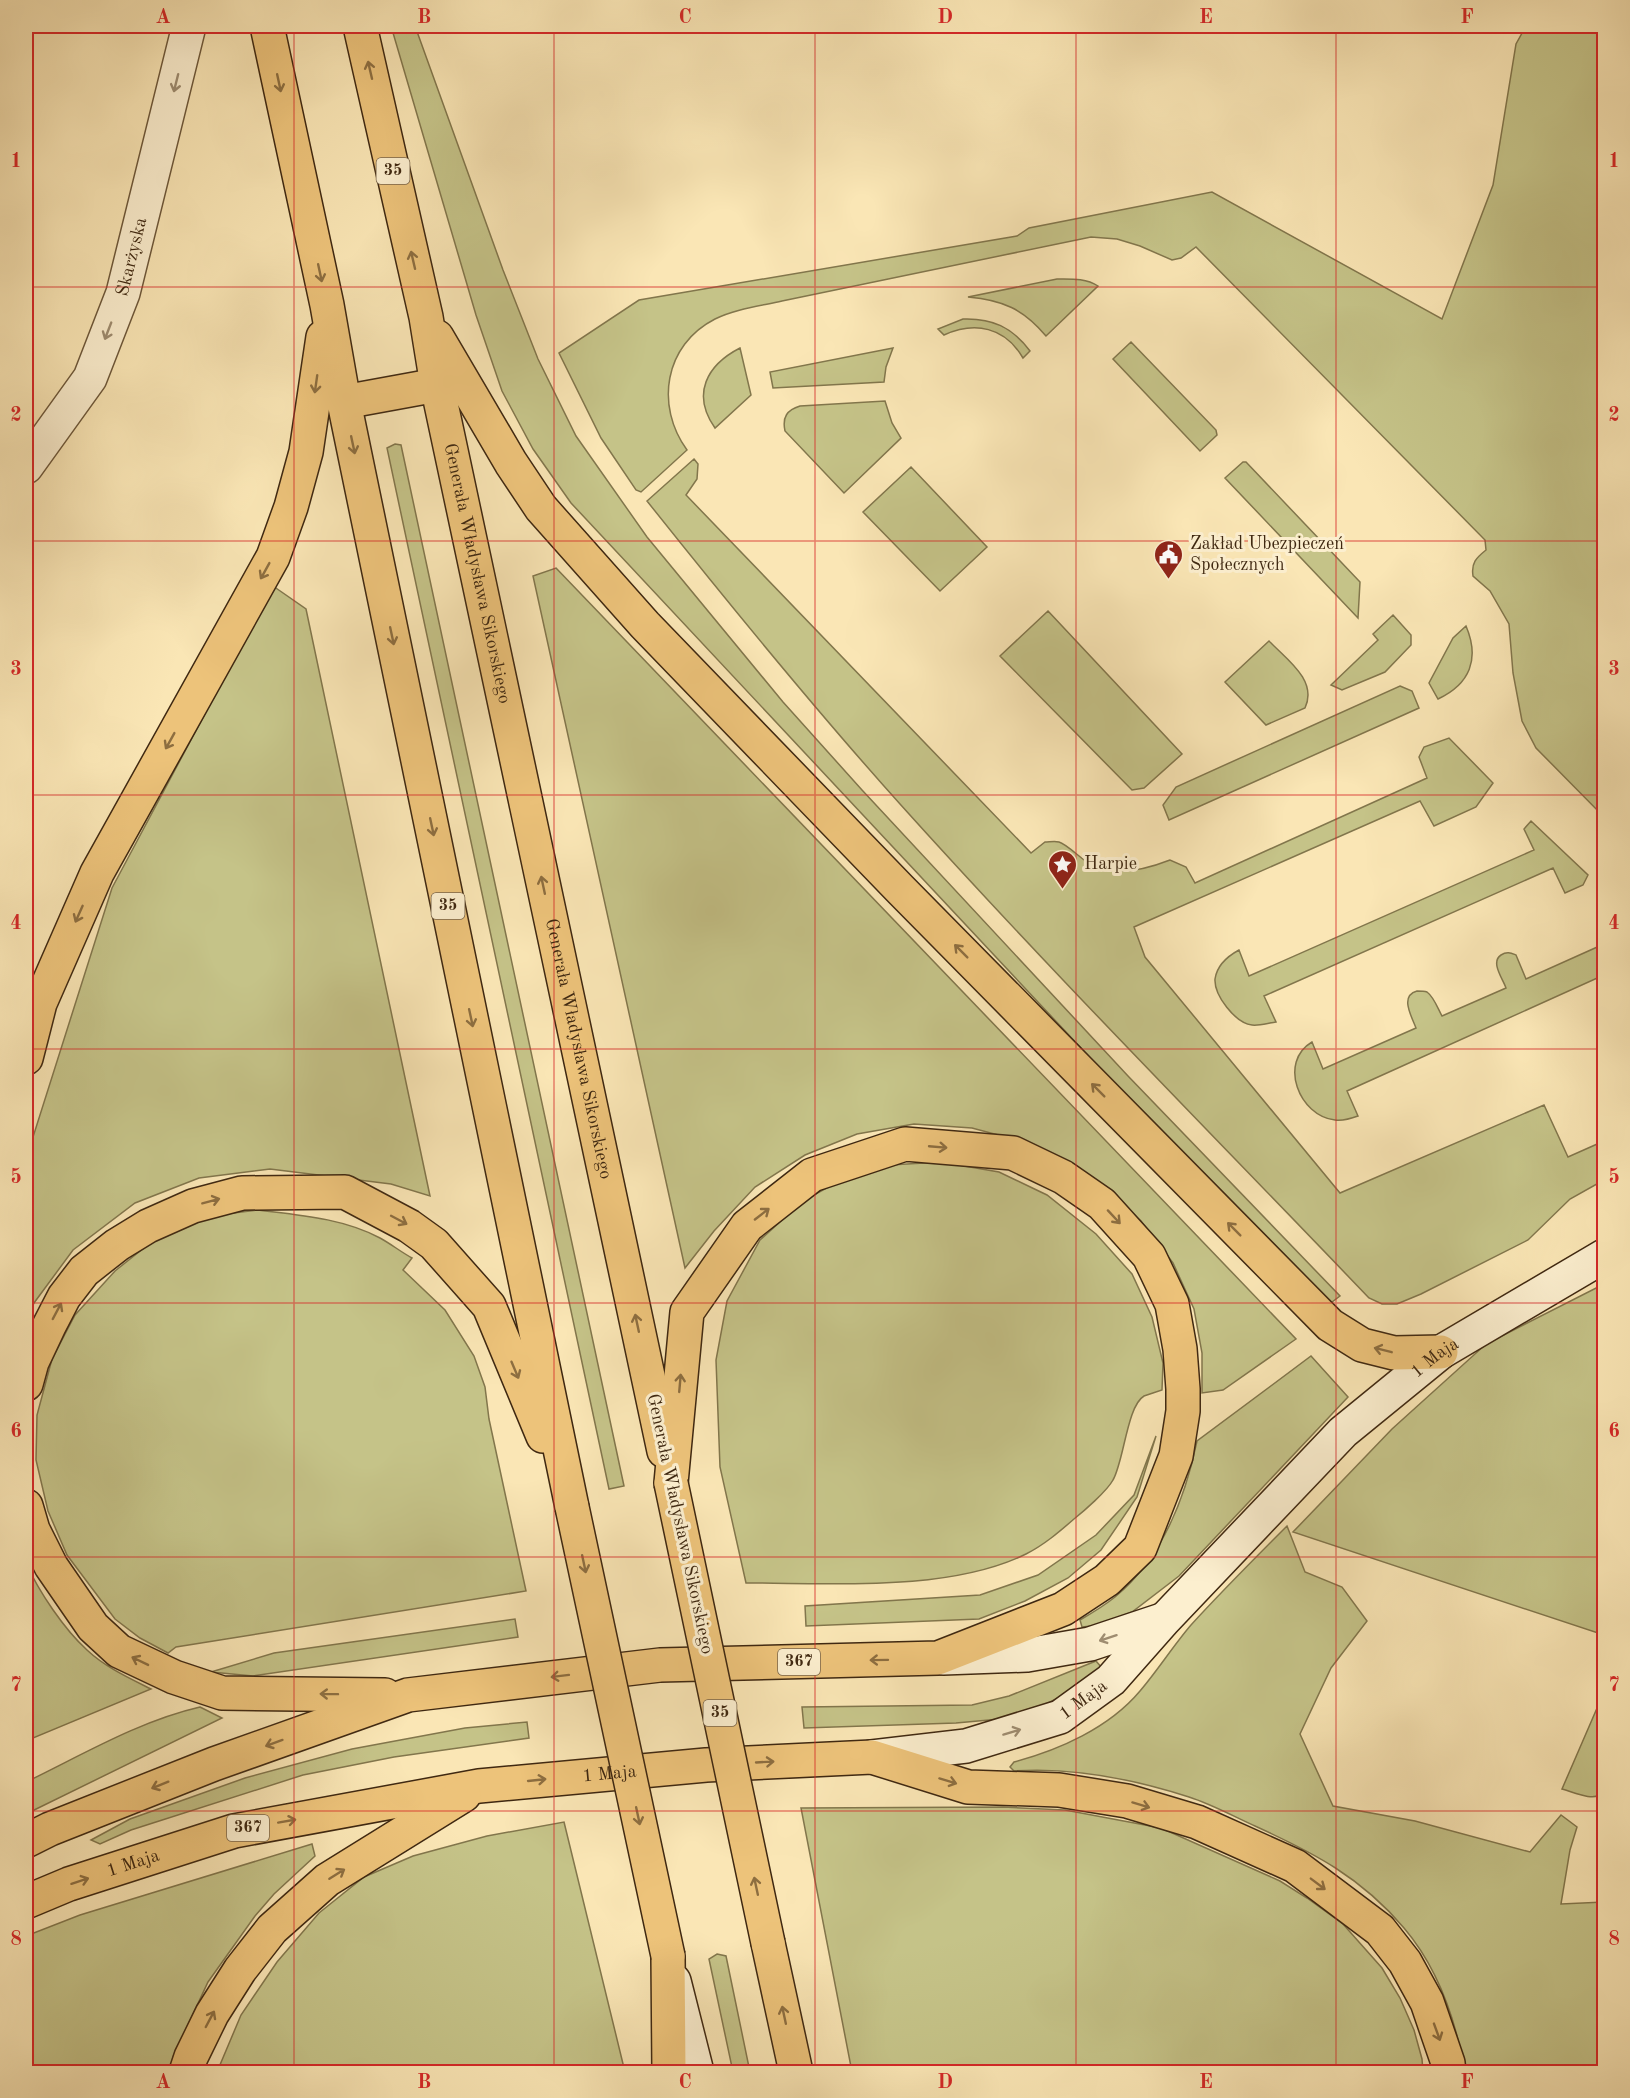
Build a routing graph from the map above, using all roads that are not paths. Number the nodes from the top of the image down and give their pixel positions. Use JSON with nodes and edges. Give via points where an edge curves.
{"nodes":[{"id":1,"x":189,"y":26,"type":"edge"},
{"id":2,"x":267,"y":26,"type":"edge"},
{"id":3,"x":360,"y":26,"type":"edge"},
{"id":4,"x":327,"y":305,"type":"junction"},
{"id":5,"x":426,"y":317,"type":"junction"},
{"id":6,"x":437,"y":385,"type":"junction"},
{"id":7,"x":344,"y":402,"type":"junction"},
{"id":8,"x":26,"y":467,"type":"edge"},
{"id":9,"x":26,"y":1058,"type":"edge"},
{"id":10,"x":1605,"y":1256,"type":"edge"},
{"id":11,"x":1441,"y":1352,"type":"junction"},
{"id":12,"x":26,"y":1384,"type":"edge"},
{"id":13,"x":671,"y":1483,"type":"junction"},
{"id":14,"x":26,"y":1506,"type":"edge"},
{"id":15,"x":572,"y":1506,"type":"junction"},
{"id":16,"x":1164,"y":1620,"type":"junction"},
{"id":17,"x":938,"y":1658,"type":"junction"},
{"id":18,"x":408,"y":1695,"type":"junction"},
{"id":19,"x":872,"y":1757,"type":"junction"},
{"id":20,"x":479,"y":1786,"type":"junction"},
{"id":21,"x":26,"y":1841,"type":"edge"},
{"id":22,"x":26,"y":1902,"type":"edge"},
{"id":23,"x":668,"y":1956,"type":"junction"},
{"id":24,"x":186,"y":2073,"type":"edge"},
{"id":25,"x":669,"y":2073,"type":"edge"},
{"id":26,"x":698,"y":2073,"type":"edge"},
{"id":27,"x":796,"y":2073,"type":"edge"},
{"id":28,"x":1449,"y":2073,"type":"edge"}],
"edges":[{"from":1,"to":8,"type":"street","name":"Skarżyska","one_way":true,"via":[[123,293],[90,378]]},
{"from":2,"to":4,"type":"main road","number":"35","one_way":true},
{"from":5,"to":3,"type":"main road","name":"Generała Władysława Sikorskiego","number":"35","one_way":true},
{"from":4,"to":7,"type":"main road","number":"35"},
{"from":4,"to":9,"type":"main road","one_way":true,"via":[[306,452],[273,557],[97,873],[40,1004]]},
{"from":5,"to":6,"type":"main road","name":"Generała Władysława Sikorskiego","number":"35"},
{"from":11,"to":5,"type":"main road","one_way":true,"via":[[1394,1353],[1362,1346],[1330,1325],[892,881],[645,625],[542,508],[511,463]]},
{"from":6,"to":7,"type":"main road"},
{"from":13,"to":6,"type":"main road","name":"Generała Władysława Sikorskiego","number":"35","one_way":true},
{"from":7,"to":15,"type":"main road","number":"35","one_way":true},
{"from":10,"to":11,"type":"street","name":"1 Maja"},
{"from":11,"to":16,"type":"street","name":"1 Maja","via":[[1343,1432]]},
{"from":12,"to":15,"type":"main road","one_way":true,"via":[[49,1326],[84,1271],[148,1226],[193,1206],[242,1193],[345,1192],[410,1226],[434,1244],[489,1306]]},
{"from":13,"to":17,"type":"main road","one_way":true,"via":[[687,1312],[747,1226],[812,1175],[905,1144],[1013,1153],[1062,1177],[1102,1204],[1149,1256],[1172,1304],[1183,1389],[1176,1456],[1140,1548],[1107,1580],[1063,1609]]},
{"from":27,"to":13,"type":"main road","name":"Generała Władysława Sikorskiego","number":"35","one_way":true,"bridge":true},
{"from":18,"to":14,"type":"main road","one_way":true,"via":[[222,1693],[174,1677],[119,1651],[93,1627],[51,1566]]},
{"from":15,"to":23,"type":"main road","number":"35","one_way":true,"bridge":true},
{"from":16,"to":17,"type":"street","name":"1 Maja","one_way":true,"via":[[1090,1644],[1027,1655]]},
{"from":19,"to":16,"type":"street","name":"1 Maja","one_way":true,"via":[[966,1746],[1060,1717],[1111,1680]]},
{"from":17,"to":18,"type":"main road","name":"1 Maja","number":"367","one_way":true,"via":[[660,1665]]},
{"from":18,"to":21,"type":"main road","name":"1 Maja","number":"367","one_way":true,"via":[[214,1764]]},
{"from":20,"to":19,"type":"main road","name":"1 Maja","number":"367","one_way":true,"via":[[706,1765]]},
{"from":19,"to":28,"type":"main road","one_way":true,"via":[[969,1787],[1059,1790],[1127,1801],[1197,1822],[1295,1866],[1380,1930],[1405,1962],[1427,2002]]},
{"from":22,"to":20,"type":"main road","name":"1 Maja","number":"367","one_way":true,"via":[[69,1884],[234,1831]]},
{"from":24,"to":20,"type":"main road","one_way":true,"via":[[212,2014],[272,1929],[327,1880]]},
{"from":23,"to":25,"type":"main road"},
{"from":23,"to":26,"type":"street","number":"35"}]}
